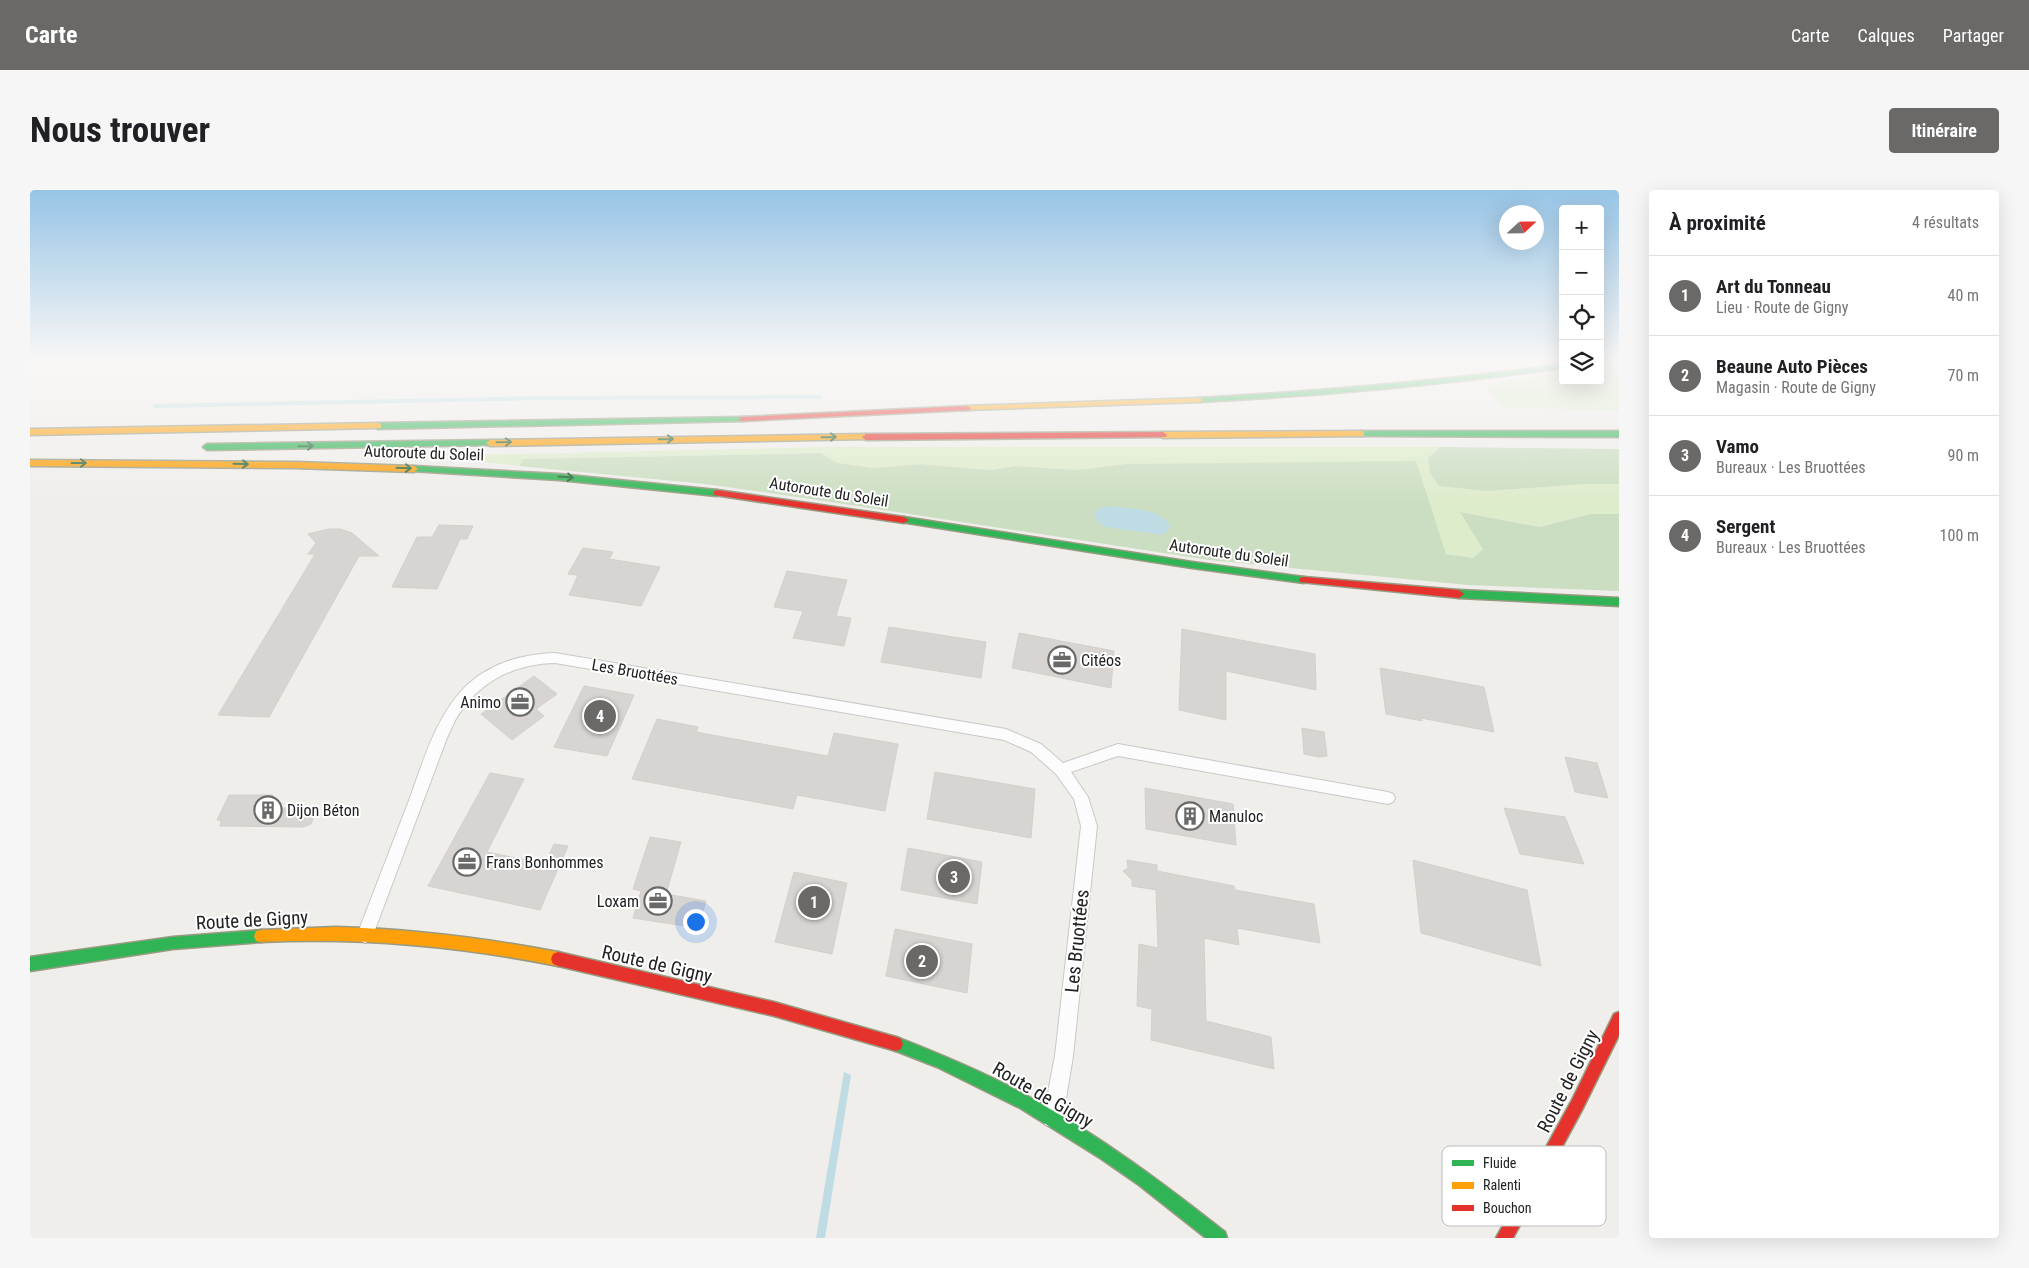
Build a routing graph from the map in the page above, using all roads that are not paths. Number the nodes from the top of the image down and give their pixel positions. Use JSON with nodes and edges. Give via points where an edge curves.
{"nodes":[{"id":1,"x":978,"y":407,"type":"edge"},
{"id":2,"x":789,"y":418,"type":"junction"},
{"id":3,"x":958,"y":420,"type":"dead end"},
{"id":4,"x":30,"y":432,"type":"edge"},
{"id":5,"x":1619,"y":434,"type":"edge"},
{"id":6,"x":193,"y":448,"type":"dead end"},
{"id":7,"x":30,"y":463,"type":"edge"},
{"id":8,"x":1619,"y":602,"type":"edge"},
{"id":9,"x":1061,"y":770,"type":"junction"},
{"id":10,"x":1388,"y":798,"type":"dead end"},
{"id":11,"x":365,"y":935,"type":"junction"},
{"id":12,"x":30,"y":964,"type":"edge"},
{"id":13,"x":1619,"y":1019,"type":"edge"},
{"id":14,"x":1052,"y":1118,"type":"junction"},
{"id":15,"x":1555,"y":1146,"type":"edge"},
{"id":16,"x":1511,"y":1226,"type":"edge"},
{"id":17,"x":1219,"y":1238,"type":"edge"},
{"id":18,"x":1504,"y":1238,"type":"edge"}],
"edges":[{"from":1,"to":2,"type":"main road","name":"Autoroute du Soleil","via":[[882,410]]},
{"from":2,"to":3,"type":"main road"},
{"from":2,"to":4,"type":"main road","name":"Autoroute du Soleil"},
{"from":6,"to":5,"type":"main road","one_way":true,"via":[[951,436]]},
{"from":7,"to":8,"type":"main road","name":"Autoroute du Soleil","one_way":true,"via":[[396,468],[613,481],[780,501],[1280,577],[1445,594]]},
{"from":9,"to":10,"type":"street","via":[[1118,750]]},
{"from":9,"to":11,"type":"street","name":"Les Bruottées","via":[[1036,748],[1006,735],[555,658],[524,660],[489,675],[468,692],[453,712],[440,738]]},
{"from":9,"to":14,"type":"street","name":"Les Bruottées","via":[[1081,797],[1089,826],[1064,1056]]},
{"from":11,"to":12,"type":"main road","name":"Route de Gigny","via":[[211,938],[128,947]]},
{"from":11,"to":14,"type":"main road","name":"Route de Gigny","via":[[414,937],[492,947],[784,1010],[874,1035],[928,1055],[991,1084]]},
{"from":13,"to":15,"type":"main road","name":"Route de Gigny"},
{"from":14,"to":17,"type":"main road","name":"Route de Gigny","via":[[1129,1168]]},
{"from":16,"to":18,"type":"main road","name":"Route de Gigny"}]}
